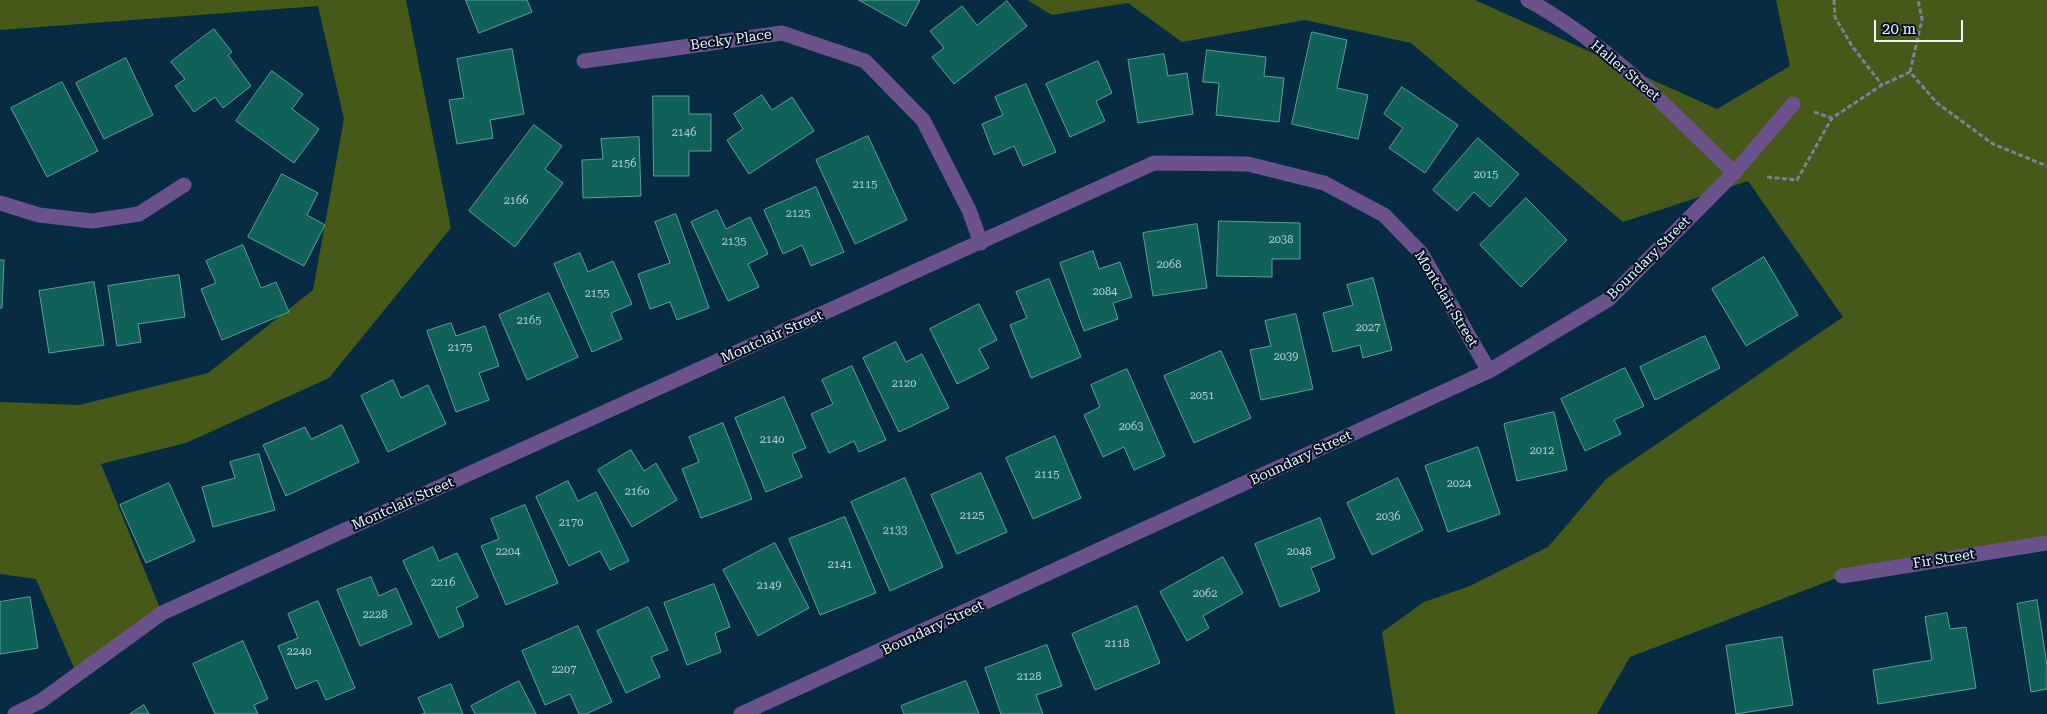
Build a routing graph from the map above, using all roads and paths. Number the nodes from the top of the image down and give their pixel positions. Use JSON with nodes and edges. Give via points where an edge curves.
{"nodes":[{"id":1,"x":1528,"y":0,"type":"edge"},
{"id":2,"x":1834,"y":0,"type":"edge"},
{"id":3,"x":1918,"y":0,"type":"edge"},
{"id":4,"x":584,"y":61,"type":"dead end"},
{"id":5,"x":1910,"y":72,"type":"junction"},
{"id":6,"x":1882,"y":85,"type":"junction"},
{"id":7,"x":1793,"y":104,"type":"joint"},
{"id":8,"x":1832,"y":118,"type":"junction"},
{"id":9,"x":2047,"y":166,"type":"edge"},
{"id":10,"x":1734,"y":173,"type":"junction"},
{"id":11,"x":1767,"y":177,"type":"dead end"},
{"id":12,"x":184,"y":185,"type":"dead end"},
{"id":13,"x":0,"y":202,"type":"edge"},
{"id":14,"x":982,"y":243,"type":"junction"},
{"id":15,"x":1489,"y":372,"type":"junction"},
{"id":16,"x":2047,"y":543,"type":"edge"},
{"id":17,"x":1842,"y":576,"type":"dead end"},
{"id":18,"x":15,"y":714,"type":"edge"},
{"id":19,"x":741,"y":714,"type":"edge"}],
"edges":[{"from":1,"to":10,"type":"street","name":"Haller Street","via":[[1550,12],[1638,78]]},
{"from":2,"to":6,"type":"path","via":[[1835,17],[1852,46]]},
{"from":3,"to":5,"type":"path","via":[[1922,19]]},
{"from":4,"to":14,"type":"street","name":"Becky Place","via":[[782,33],[865,61],[923,120],[969,210]]},
{"from":5,"to":6,"type":"path"},
{"from":5,"to":9,"type":"path","via":[[1937,103],[1993,144]]},
{"from":6,"to":8,"type":"path"},
{"from":7,"to":8,"type":"path"},
{"from":7,"to":10,"type":"street","name":"Boundary Street"},
{"from":8,"to":11,"type":"path","via":[[1797,180]]},
{"from":10,"to":15,"type":"street","name":"Boundary Street","via":[[1609,299]]},
{"from":12,"to":13,"type":"street","via":[[139,214],[92,221],[39,215]]},
{"from":14,"to":15,"type":"street","name":"Montclair Street","via":[[1154,163],[1248,164],[1324,183],[1384,216],[1421,253]]},
{"from":14,"to":18,"type":"street","name":"Montclair Street","via":[[162,613],[41,702]]},
{"from":15,"to":19,"type":"street","name":"Boundary Street"},
{"from":16,"to":17,"type":"street","name":"Fir Street"}]}
